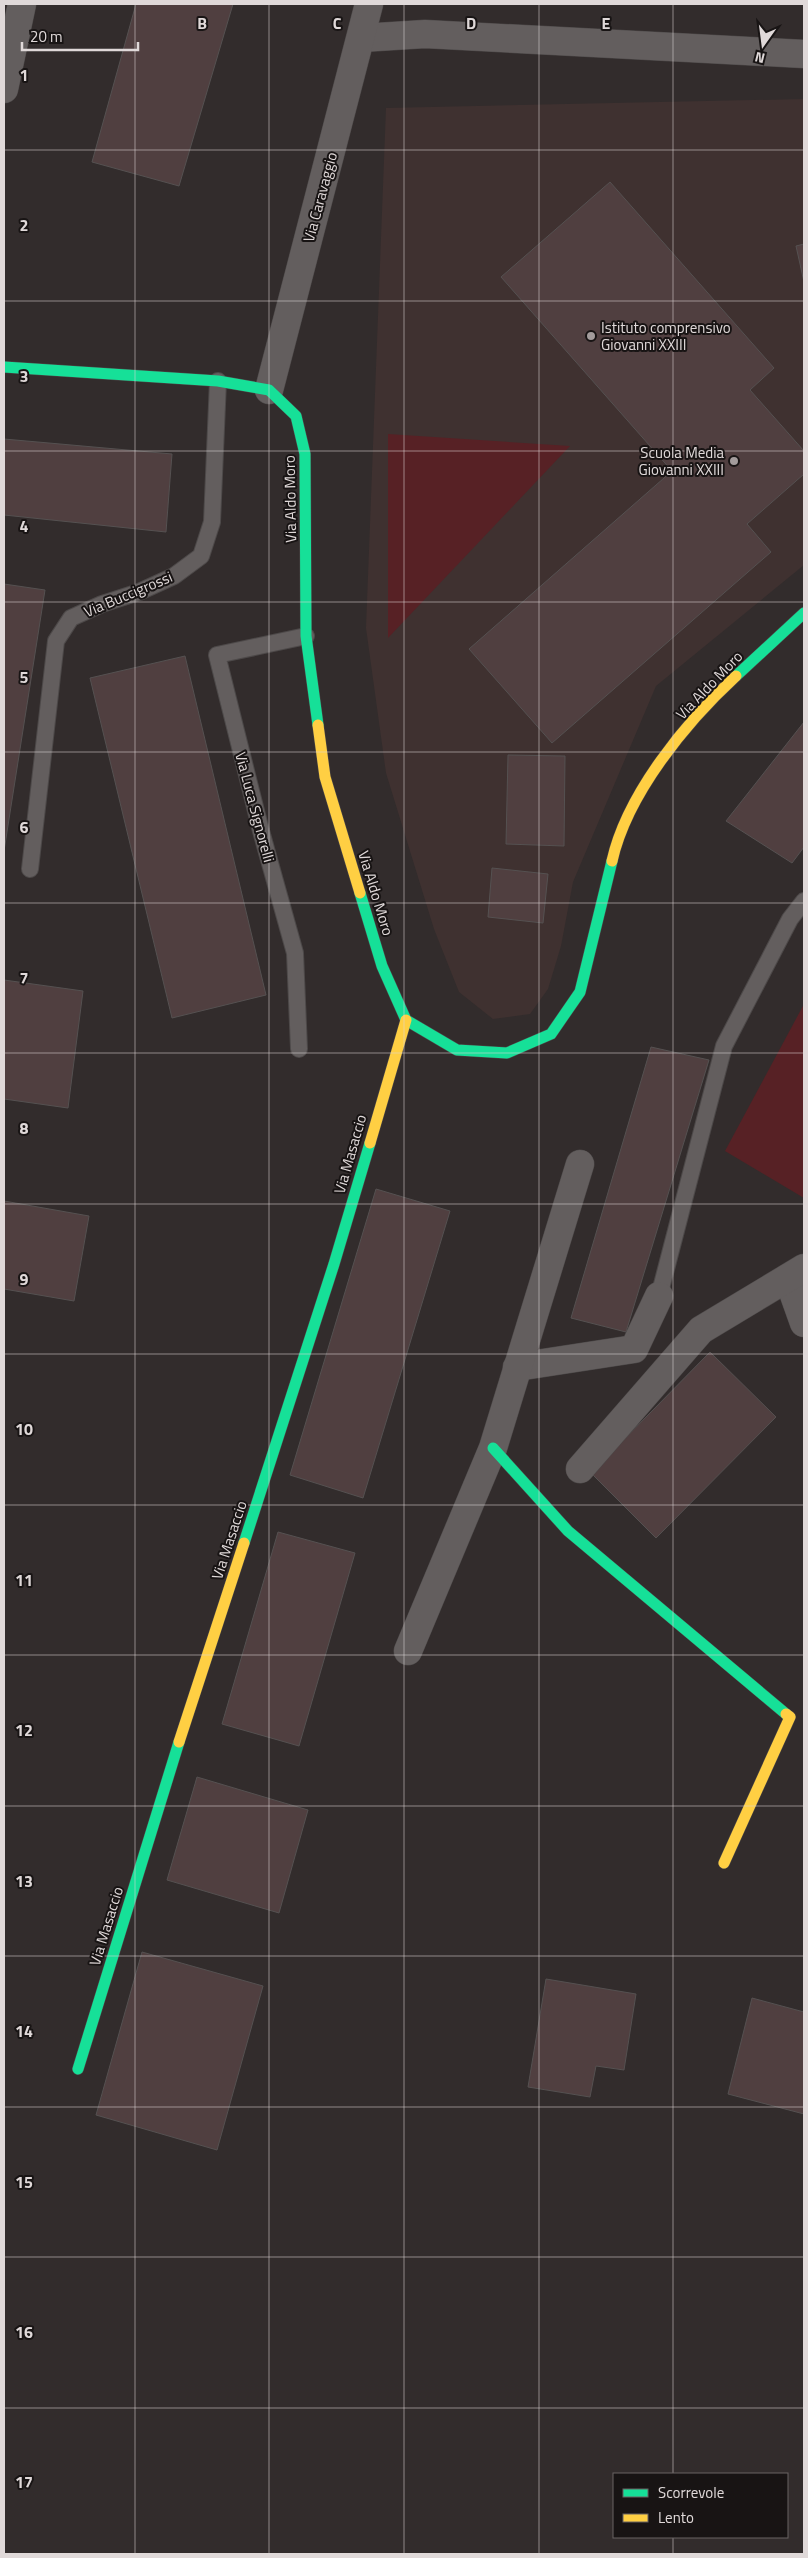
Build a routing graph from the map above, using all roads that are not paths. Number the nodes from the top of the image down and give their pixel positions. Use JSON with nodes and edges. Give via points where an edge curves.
{"nodes":[{"id":1,"x":22,"y":4,"type":"edge"},
{"id":2,"x":369,"y":4,"type":"edge"},
{"id":3,"x":361,"y":38,"type":"junction"},
{"id":4,"x":804,"y":54,"type":"edge"},
{"id":5,"x":4,"y":89,"type":"edge"},
{"id":6,"x":4,"y":367,"type":"edge"},
{"id":7,"x":218,"y":381,"type":"junction"},
{"id":8,"x":268,"y":390,"type":"junction"},
{"id":9,"x":804,"y":613,"type":"edge"},
{"id":10,"x":306,"y":636,"type":"junction"},
{"id":11,"x":30,"y":869,"type":"dead end"},
{"id":12,"x":804,"y":901,"type":"edge"},
{"id":13,"x":406,"y":1020,"type":"junction"},
{"id":14,"x":299,"y":1049,"type":"dead end"},
{"id":15,"x":580,"y":1164,"type":"dead end"},
{"id":16,"x":796,"y":1273,"type":"edge"},
{"id":17,"x":659,"y":1296,"type":"joint"},
{"id":18,"x":804,"y":1324,"type":"edge"},
{"id":19,"x":517,"y":1368,"type":"junction"},
{"id":20,"x":493,"y":1448,"type":"junction"},
{"id":21,"x":580,"y":1469,"type":"dead end"},
{"id":22,"x":408,"y":1651,"type":"dead end"},
{"id":23,"x":724,"y":1863,"type":"dead end"},
{"id":24,"x":78,"y":2069,"type":"dead end"}],
"edges":[{"from":1,"to":5,"type":"street"},
{"from":2,"to":3,"type":"street","name":"Via Caravaggio"},
{"from":3,"to":4,"type":"street","via":[[425,34]]},
{"from":3,"to":8,"type":"street","name":"Via Caravaggio"},
{"from":6,"to":7,"type":"street"},
{"from":7,"to":8,"type":"street"},
{"from":7,"to":11,"type":"lane","name":"Via Buccigrossi","via":[[212,522],[201,556],[174,576],[71,618],[56,641]]},
{"from":8,"to":10,"type":"street","name":"Via Aldo Moro","via":[[296,416],[305,454]]},
{"from":9,"to":13,"type":"street","name":"Via Aldo Moro","via":[[719,692],[660,760],[617,837],[580,992],[551,1034],[507,1053],[457,1050]]},
{"from":10,"to":13,"type":"street","name":"Via Aldo Moro","via":[[326,778],[382,966]]},
{"from":10,"to":14,"type":"lane","name":"Via Luca Signorelli","via":[[217,655],[295,953]]},
{"from":12,"to":17,"type":"lane","via":[[790,919],[724,1046]]},
{"from":13,"to":24,"type":"street","name":"Via Masaccio","via":[[334,1264],[160,1802]]},
{"from":15,"to":19,"type":"street"},
{"from":16,"to":18,"type":"street"},
{"from":16,"to":21,"type":"street","via":[[701,1330]]},
{"from":17,"to":19,"type":"street","via":[[634,1349]]},
{"from":19,"to":20,"type":"street"},
{"from":20,"to":22,"type":"street"},
{"from":20,"to":23,"type":"street","via":[[568,1531],[790,1717]]}]}
